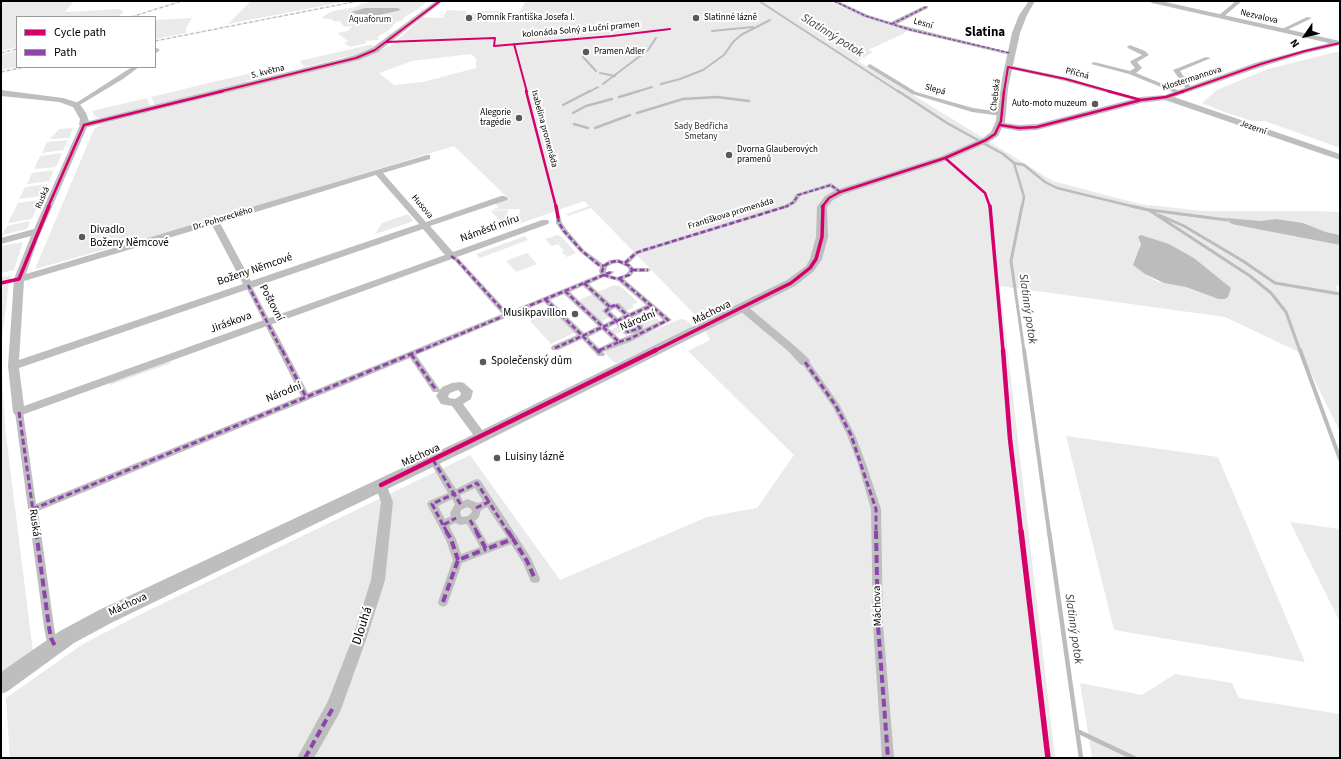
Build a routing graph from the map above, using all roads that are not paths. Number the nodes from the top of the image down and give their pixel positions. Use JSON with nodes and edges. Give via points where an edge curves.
{"nodes":[{"id":1,"x":440,"y":1,"type":"edge"},
{"id":2,"x":835,"y":1,"type":"edge"},
{"id":3,"x":838,"y":1,"type":"edge"},
{"id":4,"x":1032,"y":1,"type":"edge"},
{"id":5,"x":1152,"y":1,"type":"edge"},
{"id":6,"x":1239,"y":1,"type":"edge"},
{"id":7,"x":926,"y":7,"type":"dead end"},
{"id":8,"x":1220,"y":17,"type":"junction"},
{"id":9,"x":1309,"y":18,"type":"dead end"},
{"id":10,"x":892,"y":24,"type":"junction"},
{"id":11,"x":1281,"y":31,"type":"junction"},
{"id":12,"x":1339,"y":43,"type":"edge"},
{"id":13,"x":1130,"y":47,"type":"dead end"},
{"id":14,"x":1010,"y":53,"type":"junction"},
{"id":15,"x":1208,"y":58,"type":"dead end"},
{"id":16,"x":1094,"y":64,"type":"dead end"},
{"id":17,"x":870,"y":66,"type":"dead end"},
{"id":18,"x":135,"y":68,"type":"edge"},
{"id":19,"x":1008,"y":68,"type":"junction"},
{"id":20,"x":1131,"y":73,"type":"junction"},
{"id":21,"x":1189,"y":89,"type":"junction"},
{"id":22,"x":1180,"y":93,"type":"junction"},
{"id":23,"x":1,"y":94,"type":"edge"},
{"id":24,"x":1166,"y":97,"type":"junction"},
{"id":25,"x":1141,"y":100,"type":"junction"},
{"id":26,"x":76,"y":105,"type":"junction"},
{"id":27,"x":1001,"y":114,"type":"junction"},
{"id":28,"x":84,"y":125,"type":"junction"},
{"id":29,"x":1000,"y":125,"type":"junction"},
{"id":30,"x":427,"y":157,"type":"dead end"},
{"id":31,"x":1340,"y":157,"type":"edge"},
{"id":32,"x":378,"y":172,"type":"junction"},
{"id":33,"x":840,"y":192,"type":"junction"},
{"id":34,"x":504,"y":198,"type":"dead end"},
{"id":35,"x":558,"y":217,"type":"dead end"},
{"id":36,"x":215,"y":222,"type":"junction"},
{"id":37,"x":546,"y":222,"type":"dead end"},
{"id":38,"x":424,"y":225,"type":"junction"},
{"id":39,"x":38,"y":231,"type":"junction"},
{"id":40,"x":1,"y":240,"type":"edge"},
{"id":41,"x":451,"y":256,"type":"junction"},
{"id":42,"x":625,"y":263,"type":"junction"},
{"id":43,"x":604,"y":266,"type":"junction"},
{"id":44,"x":632,"y":270,"type":"junction"},
{"id":45,"x":648,"y":270,"type":"dead end"},
{"id":46,"x":611,"y":272,"type":"dead end"},
{"id":47,"x":604,"y":275,"type":"junction"},
{"id":48,"x":19,"y":279,"type":"junction"},
{"id":49,"x":620,"y":279,"type":"junction"},
{"id":50,"x":584,"y":283,"type":"junction"},
{"id":51,"x":248,"y":285,"type":"junction"},
{"id":52,"x":565,"y":291,"type":"junction"},
{"id":53,"x":545,"y":299,"type":"junction"},
{"id":54,"x":651,"y":306,"type":"junction"},
{"id":55,"x":610,"y":307,"type":"junction"},
{"id":56,"x":743,"y":308,"type":"junction"},
{"id":57,"x":507,"y":314,"type":"junction"},
{"id":58,"x":628,"y":316,"type":"junction"},
{"id":59,"x":616,"y":321,"type":"junction"},
{"id":60,"x":268,"y":322,"type":"junction"},
{"id":61,"x":603,"y":327,"type":"junction"},
{"id":62,"x":583,"y":336,"type":"junction"},
{"id":63,"x":619,"y":342,"type":"junction"},
{"id":64,"x":555,"y":348,"type":"dead end"},
{"id":65,"x":411,"y":354,"type":"junction"},
{"id":66,"x":805,"y":362,"type":"joint"},
{"id":67,"x":13,"y":366,"type":"junction"},
{"id":68,"x":439,"y":391,"type":"junction"},
{"id":69,"x":306,"y":397,"type":"junction"},
{"id":70,"x":456,"y":403,"type":"junction"},
{"id":71,"x":19,"y":412,"type":"junction"},
{"id":72,"x":481,"y":437,"type":"junction"},
{"id":73,"x":433,"y":460,"type":"junction"},
{"id":74,"x":381,"y":485,"type":"junction"},
{"id":75,"x":454,"y":494,"type":"junction"},
{"id":76,"x":489,"y":502,"type":"junction"},
{"id":77,"x":461,"y":505,"type":"junction"},
{"id":78,"x":476,"y":508,"type":"junction"},
{"id":79,"x":33,"y":509,"type":"junction"},
{"id":80,"x":456,"y":518,"type":"junction"},
{"id":81,"x":470,"y":520,"type":"junction"},
{"id":82,"x":444,"y":525,"type":"junction"},
{"id":83,"x":513,"y":539,"type":"junction"},
{"id":84,"x":486,"y":549,"type":"junction"},
{"id":85,"x":458,"y":560,"type":"junction"},
{"id":86,"x":535,"y":579,"type":"dead end"},
{"id":87,"x":443,"y":602,"type":"dead end"},
{"id":88,"x":56,"y":646,"type":"junction"},
{"id":89,"x":1,"y":684,"type":"edge"},
{"id":90,"x":305,"y":758,"type":"edge"},
{"id":91,"x":888,"y":758,"type":"edge"}],
"edges":[{"from":1,"to":28,"type":"street","name":"5. května","via":[[375,50],[356,58]]},
{"from":2,"to":3,"type":"street"},
{"from":2,"to":10,"type":"street","name":"Lesní","via":[[866,16]]},
{"from":4,"to":14,"type":"street","name":"Chebská","via":[[1016,32]]},
{"from":5,"to":8,"type":"street","name":"Nezvalova"},
{"from":6,"to":8,"type":"street"},
{"from":7,"to":10,"type":"street"},
{"from":8,"to":11,"type":"street","name":"Nezvalova"},
{"from":9,"to":11,"type":"street"},
{"from":10,"to":14,"type":"street","name":"Lesní"},
{"from":11,"to":12,"type":"street","name":"Nezvalova"},
{"from":12,"to":21,"type":"street","name":"Klostermannova","via":[[1283,58]]},
{"from":13,"to":20,"type":"street","via":[[1146,55],[1134,62],[1139,68]]},
{"from":14,"to":19,"type":"street","name":"Chebská"},
{"from":15,"to":21,"type":"street","via":[[1176,70]]},
{"from":16,"to":20,"type":"street"},
{"from":17,"to":27,"type":"street","name":"Slepá","via":[[914,93],[972,110]]},
{"from":18,"to":26,"type":"street"},
{"from":19,"to":25,"type":"street","name":"Příčná","via":[[1066,79]]},
{"from":19,"to":27,"type":"street","name":"Chebská"},
{"from":20,"to":22,"type":"street"},
{"from":21,"to":22,"type":"street","name":"Klostermannova"},
{"from":22,"to":24,"type":"street","name":"Klostermannova"},
{"from":23,"to":26,"type":"street","via":[[60,100]]},
{"from":24,"to":25,"type":"street","name":"Klostermannova"},
{"from":24,"to":31,"type":"street","name":"Jezerní"},
{"from":25,"to":29,"type":"street","name":"Klostermannova","via":[[1029,128]]},
{"from":26,"to":28,"type":"street","via":[[85,119]]},
{"from":27,"to":29,"type":"street","name":"Chebská"},
{"from":28,"to":39,"type":"street","name":"Ruská"},
{"from":29,"to":33,"type":"street","name":"Máchova","via":[[995,134],[975,145],[919,167]]},
{"from":30,"to":32,"type":"street","name":"Dr. Pohoreckého"},
{"from":32,"to":36,"type":"street","name":"Dr. Pohoreckého"},
{"from":32,"to":38,"type":"street","name":"Husova"},
{"from":33,"to":42,"type":"street","name":"Františkova promenáda","via":[[831,185],[798,195],[794,202],[787,206],[644,250],[636,253]]},
{"from":33,"to":56,"type":"street","name":"Máchova","via":[[829,198],[822,207],[822,238],[816,259],[810,268],[791,283]]},
{"from":34,"to":38,"type":"street","name":"Boženy Němcové"},
{"from":35,"to":43,"type":"street","via":[[564,231],[582,251]]},
{"from":36,"to":48,"type":"street","name":"Dr. Pohoreckého"},
{"from":36,"to":51,"type":"street","name":"Poštovní"},
{"from":37,"to":41,"type":"street","name":"Náměstí míru"},
{"from":38,"to":41,"type":"street","name":"Husova"},
{"from":38,"to":51,"type":"street","name":"Boženy Němcové"},
{"from":39,"to":40,"type":"street"},
{"from":39,"to":48,"type":"street","name":"Ruská"},
{"from":41,"to":57,"type":"street","name":"Náměstí míru"},
{"from":41,"to":60,"type":"street","name":"Jiráskova"},
{"from":42,"to":43,"type":"street","via":[[614,262]]},
{"from":42,"to":44,"type":"street"},
{"from":43,"to":47,"type":"street"},
{"from":44,"to":45,"type":"street"},
{"from":44,"to":49,"type":"street"},
{"from":46,"to":47,"type":"street","name":"Národní"},
{"from":47,"to":49,"type":"street","name":"Národní"},
{"from":47,"to":50,"type":"street","name":"Národní"},
{"from":48,"to":67,"type":"street","name":"Ruská"},
{"from":49,"to":54,"type":"street","name":"Národní"},
{"from":50,"to":52,"type":"street","name":"Národní"},
{"from":50,"to":55,"type":"street","name":"Národní"},
{"from":51,"to":60,"type":"street","name":"Poštovní"},
{"from":51,"to":67,"type":"street","name":"Boženy Němcové"},
{"from":52,"to":53,"type":"street","name":"Národní"},
{"from":52,"to":61,"type":"street","name":"Národní"},
{"from":53,"to":57,"type":"street","name":"Národní"},
{"from":53,"to":62,"type":"street","name":"Národní"},
{"from":54,"to":58,"type":"street","name":"Národní"},
{"from":54,"to":63,"type":"street","name":"Národní","via":[[668,320]]},
{"from":55,"to":58,"type":"street","name":"Národní","via":[[618,306]]},
{"from":55,"to":59,"type":"street","name":"Národní","via":[[606,311]]},
{"from":56,"to":66,"type":"street","name":"Máchova"},
{"from":56,"to":72,"type":"street","name":"Máchova"},
{"from":57,"to":65,"type":"street","name":"Národní"},
{"from":58,"to":59,"type":"street","name":"Národní"},
{"from":58,"to":59,"type":"street","name":"Národní","via":[[640,328],[628,332]]},
{"from":59,"to":61,"type":"street","name":"Národní"},
{"from":60,"to":69,"type":"street","name":"Poštovní"},
{"from":60,"to":71,"type":"street","name":"Jiráskova"},
{"from":61,"to":62,"type":"street","name":"Národní"},
{"from":61,"to":63,"type":"street","name":"Národní"},
{"from":62,"to":63,"type":"street","name":"Národní","via":[[600,353]]},
{"from":62,"to":64,"type":"street","name":"Národní"},
{"from":65,"to":68,"type":"street"},
{"from":65,"to":69,"type":"street","name":"Národní"},
{"from":66,"to":91,"type":"street","name":"Máchova","via":[[836,406],[851,435],[876,509],[878,625]]},
{"from":67,"to":71,"type":"street","name":"Ruská"},
{"from":68,"to":70,"type":"street","via":[[445,401]]},
{"from":68,"to":70,"type":"street","via":[[452,386],[466,388],[467,396]]},
{"from":69,"to":79,"type":"street","name":"Národní"},
{"from":70,"to":72,"type":"street"},
{"from":71,"to":79,"type":"street","name":"Ruská"},
{"from":72,"to":73,"type":"street","name":"Máchova"},
{"from":73,"to":74,"type":"street","name":"Máchova"},
{"from":73,"to":75,"type":"street"},
{"from":74,"to":88,"type":"street","name":"Máchova","via":[[106,616]]},
{"from":74,"to":90,"type":"street","name":"Dlouhá","via":[[387,502],[378,580],[334,706]]},
{"from":75,"to":76,"type":"street","via":[[477,483]]},
{"from":75,"to":77,"type":"street"},
{"from":75,"to":82,"type":"street","via":[[432,504]]},
{"from":76,"to":78,"type":"street"},
{"from":76,"to":83,"type":"street"},
{"from":77,"to":78,"type":"street","via":[[470,504]]},
{"from":77,"to":80,"type":"street","via":[[456,510]]},
{"from":78,"to":81,"type":"street","via":[[476,514]]},
{"from":79,"to":88,"type":"street","name":"Ruská","via":[[49,627]]},
{"from":80,"to":81,"type":"street","via":[[463,522]]},
{"from":80,"to":82,"type":"street"},
{"from":81,"to":84,"type":"street"},
{"from":82,"to":85,"type":"street"},
{"from":83,"to":84,"type":"street"},
{"from":83,"to":86,"type":"street"},
{"from":84,"to":85,"type":"street"},
{"from":85,"to":87,"type":"street"},
{"from":88,"to":89,"type":"street","name":"Máchova"}]}
